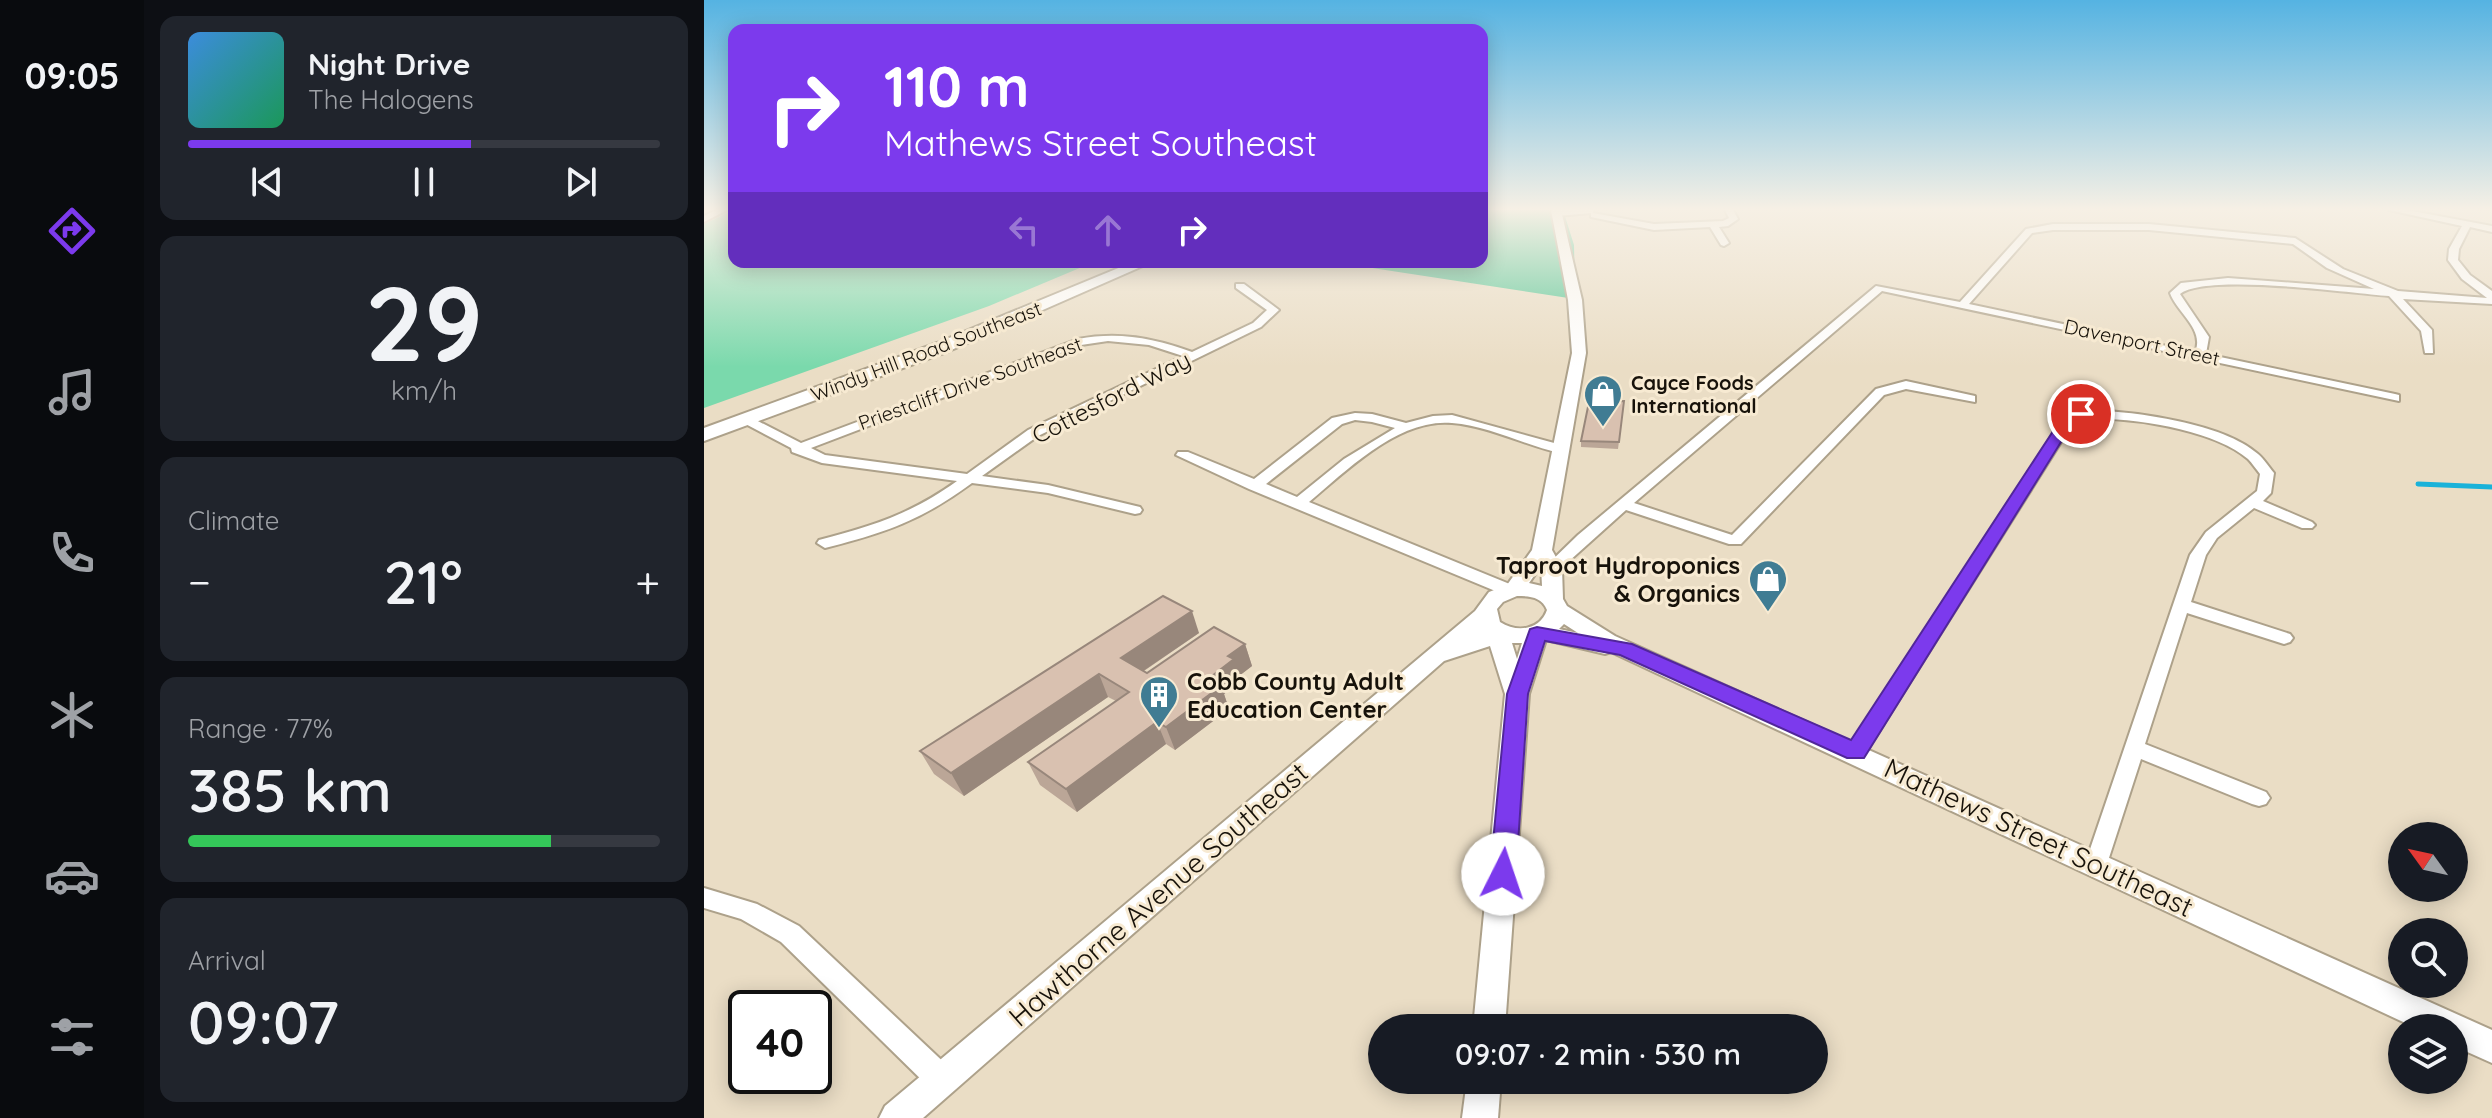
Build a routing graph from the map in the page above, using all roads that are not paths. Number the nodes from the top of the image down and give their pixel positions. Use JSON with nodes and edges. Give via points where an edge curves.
{"nodes":[{"id":1,"x":1565,"y":262,"type":"edge"},
{"id":2,"x":2001,"y":262,"type":"edge"},
{"id":3,"x":2325,"y":262,"type":"edge"},
{"id":4,"x":2455,"y":262,"type":"edge"},
{"id":5,"x":1108,"y":268,"type":"edge"},
{"id":6,"x":1131,"y":268,"type":"edge"},
{"id":7,"x":1240,"y":286,"type":"dead end"},
{"id":8,"x":2394,"y":296,"type":"junction"},
{"id":9,"x":2406,"y":297,"type":"junction"},
{"id":10,"x":2492,"y":298,"type":"edge"},
{"id":11,"x":1964,"y":303,"type":"junction"},
{"id":12,"x":2429,"y":351,"type":"dead end"},
{"id":13,"x":2200,"y":354,"type":"junction"},
{"id":14,"x":1193,"y":356,"type":"junction"},
{"id":15,"x":2395,"y":398,"type":"dead end"},
{"id":16,"x":1971,"y":399,"type":"dead end"},
{"id":17,"x":745,"y":420,"type":"junction"},
{"id":18,"x":704,"y":422,"type":"edge"},
{"id":19,"x":1408,"y":428,"type":"junction"},
{"id":20,"x":704,"y":435,"type":"edge"},
{"id":21,"x":797,"y":449,"type":"junction"},
{"id":22,"x":1560,"y":449,"type":"junction"},
{"id":23,"x":1183,"y":455,"type":"dead end"},
{"id":24,"x":971,"y":479,"type":"junction"},
{"id":25,"x":1254,"y":486,"type":"junction"},
{"id":26,"x":2252,"y":502,"type":"junction"},
{"id":27,"x":1298,"y":504,"type":"junction"},
{"id":28,"x":1623,"y":504,"type":"junction"},
{"id":29,"x":1135,"y":510,"type":"dead end"},
{"id":30,"x":2307,"y":525,"type":"dead end"},
{"id":31,"x":1583,"y":538,"type":"junction"},
{"id":32,"x":825,"y":543,"type":"dead end"},
{"id":33,"x":1546,"y":553,"type":"junction"},
{"id":34,"x":1470,"y":576,"type":"junction"},
{"id":35,"x":1513,"y":590,"type":"junction"},
{"id":36,"x":1556,"y":605,"type":"junction"},
{"id":37,"x":2181,"y":605,"type":"junction"},
{"id":38,"x":1492,"y":619,"type":"junction"},
{"id":39,"x":1539,"y":633,"type":"junction"},
{"id":40,"x":2284,"y":638,"type":"dead end"},
{"id":41,"x":1624,"y":649,"type":"junction"},
{"id":42,"x":1517,"y":694,"type":"junction"},
{"id":43,"x":2134,"y":748,"type":"junction"},
{"id":44,"x":1856,"y":752,"type":"junction"},
{"id":45,"x":2259,"y":798,"type":"dead end"},
{"id":46,"x":2096,"y":864,"type":"junction"},
{"id":47,"x":704,"y":898,"type":"edge"},
{"id":48,"x":1490,"y":1014,"type":"edge"},
{"id":49,"x":2423,"y":1014,"type":"edge"},
{"id":50,"x":2468,"y":1035,"type":"edge"},
{"id":51,"x":2492,"y":1047,"type":"edge"},
{"id":52,"x":942,"y":1080,"type":"junction"},
{"id":53,"x":1483,"y":1094,"type":"edge"},
{"id":54,"x":897,"y":1118,"type":"edge"},
{"id":55,"x":1480,"y":1118,"type":"edge"}],
"edges":[{"from":1,"to":22,"type":"street","via":[[1579,339]]},
{"from":2,"to":11,"type":"street"},
{"from":3,"to":9,"type":"street"},
{"from":4,"to":10,"type":"street"},
{"from":5,"to":18,"type":"main road","name":"Windy Hill Road Southeast","via":[[963,328]]},
{"from":6,"to":17,"type":"main road","name":"Windy Hill Road Southeast","via":[[943,347]]},
{"from":7,"to":14,"type":"street","name":"Cottesford Way","via":[[1274,310],[1257,325]]},
{"from":8,"to":9,"type":"street"},
{"from":8,"to":12,"type":"street","via":[[2426,330]]},
{"from":8,"to":13,"type":"street","via":[[2244,282],[2185,285],[2176,298],[2204,334]]},
{"from":9,"to":10,"type":"street"},
{"from":11,"to":13,"type":"street","name":"Davenport Street"},
{"from":11,"to":28,"type":"street","name":"Davenport Street","via":[[1888,288],[1871,291]]},
{"from":13,"to":15,"type":"street","name":"Davenport Street"},
{"from":14,"to":21,"type":"street","name":"Priestcliff Drive Southeast","via":[[1125,336],[1078,342]]},
{"from":14,"to":24,"type":"street","name":"Cottesford Way","via":[[1033,433]]},
{"from":16,"to":28,"type":"street","via":[[1906,385],[1880,392],[1735,541]]},
{"from":17,"to":20,"type":"main road","name":"Windy Hill Road Southeast"},
{"from":17,"to":21,"type":"street"},
{"from":19,"to":22,"type":"street","via":[[1452,419]]},
{"from":19,"to":25,"type":"street","via":[[1349,415]]},
{"from":19,"to":27,"type":"street","via":[[1352,458]]},
{"from":21,"to":24,"type":"street","via":[[845,464]]},
{"from":22,"to":33,"type":"street"},
{"from":23,"to":25,"type":"street"},
{"from":24,"to":29,"type":"street","via":[[1048,489]]},
{"from":24,"to":32,"type":"street","name":"Cottesford Way","via":[[896,522]]},
{"from":25,"to":27,"type":"street"},
{"from":26,"to":30,"type":"street"},
{"from":26,"to":37,"type":"street","via":[[2211,535],[2198,555]]},
{"from":26,"to":44,"type":"street","via":[[2264,493],[2269,475],[2252,453],[2234,444],[2131,415],[2096,412],[2071,417]]},
{"from":27,"to":34,"type":"street"},
{"from":28,"to":31,"type":"street"},
{"from":31,"to":33,"type":"street"},
{"from":31,"to":33,"type":"street"},
{"from":33,"to":35,"type":"street"},
{"from":33,"to":36,"type":"street"},
{"from":34,"to":35,"type":"street"},
{"from":34,"to":38,"type":"street"},
{"from":35,"to":36,"type":"street","via":[[1539,591]]},
{"from":35,"to":38,"type":"street"},
{"from":36,"to":39,"type":"street","via":[[1554,622]]},
{"from":36,"to":41,"type":"street","name":"Mathews Street Southeast"},
{"from":37,"to":40,"type":"street"},
{"from":37,"to":43,"type":"street"},
{"from":38,"to":39,"type":"street","via":[[1512,636]]},
{"from":38,"to":42,"type":"street"},
{"from":38,"to":52,"type":"street","name":"Hawthorne Avenue Southeast","via":[[1486,639],[1418,669]]},
{"from":39,"to":41,"type":"street","name":"Mathews Street Southeast"},
{"from":39,"to":42,"type":"street"},
{"from":41,"to":44,"type":"street","name":"Mathews Street Southeast"},
{"from":42,"to":48,"type":"street"},
{"from":43,"to":45,"type":"street"},
{"from":43,"to":46,"type":"street"},
{"from":44,"to":46,"type":"street","name":"Mathews Street Southeast"},
{"from":46,"to":49,"type":"street","name":"Mathews Street Southeast"},
{"from":47,"to":52,"type":"street","via":[[741,905],[790,934]]},
{"from":50,"to":51,"type":"street","name":"Mathews Street Southeast"},
{"from":52,"to":54,"type":"street","name":"Hawthorne Avenue Southeast"},
{"from":53,"to":55,"type":"street"}]}
